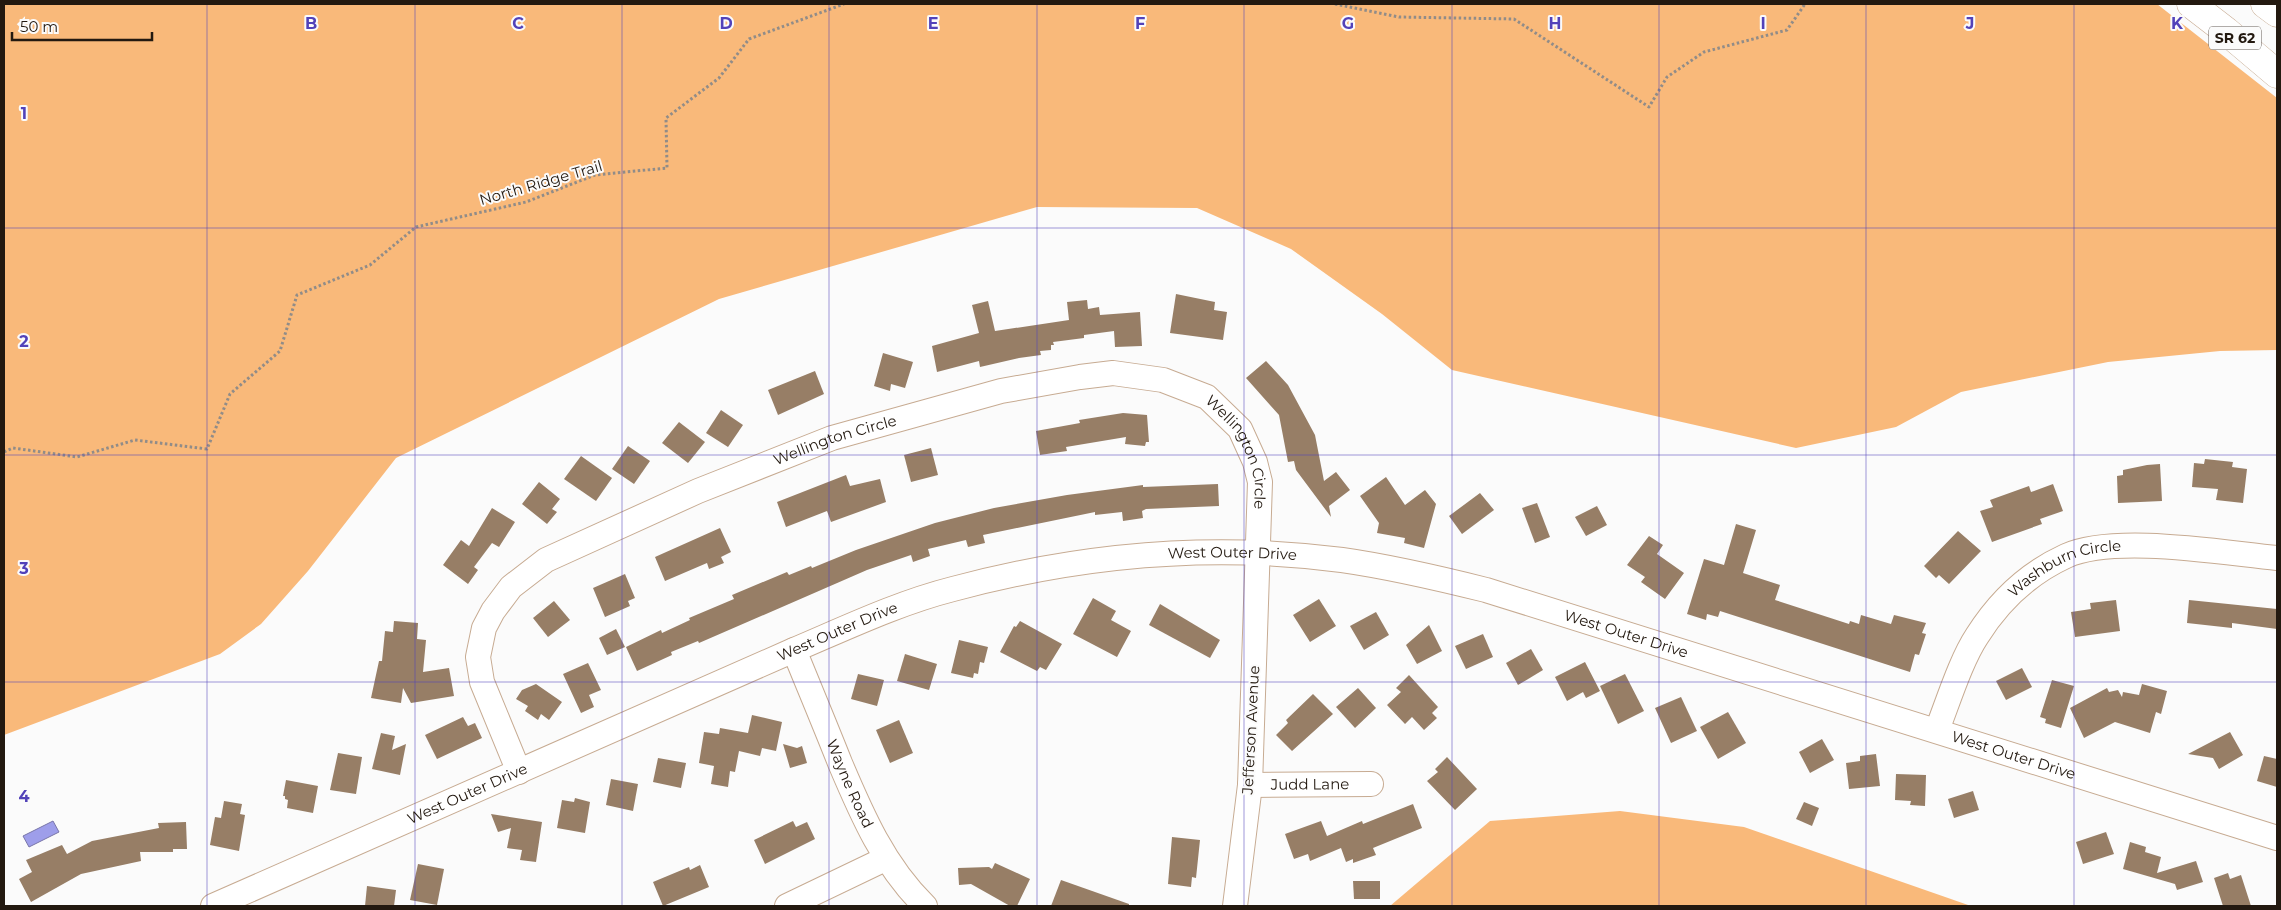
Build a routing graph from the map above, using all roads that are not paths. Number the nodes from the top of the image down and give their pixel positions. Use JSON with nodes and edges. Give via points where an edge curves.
{"nodes":[{"id":1,"x":2191,"y":4,"type":"edge"},
{"id":2,"x":2265,"y":4,"type":"edge"},
{"id":3,"x":2277,"y":13,"type":"edge"},
{"id":4,"x":2277,"y":74,"type":"edge"},
{"id":5,"x":1258,"y":554,"type":"junction"},
{"id":6,"x":2277,"y":558,"type":"edge"},
{"id":7,"x":794,"y":650,"type":"junction"},
{"id":8,"x":1937,"y":730,"type":"junction"},
{"id":9,"x":519,"y":772,"type":"junction"},
{"id":10,"x":1371,"y":784,"type":"dead end"},
{"id":11,"x":1250,"y":786,"type":"junction"},
{"id":12,"x":2277,"y":838,"type":"edge"},
{"id":13,"x":885,"y":859,"type":"junction"},
{"id":14,"x":213,"y":906,"type":"edge"},
{"id":15,"x":787,"y":906,"type":"edge"},
{"id":16,"x":925,"y":906,"type":"edge"},
{"id":17,"x":1235,"y":906,"type":"edge"}],
"edges":[{"from":1,"to":4,"type":"highway","number":"SR 62"},
{"from":2,"to":3,"type":"highway","number":"SR 62"},
{"from":5,"to":7,"type":"street","name":"West Outer Drive","via":[[1154,554],[1021,573],[951,589],[886,611]]},
{"from":5,"to":8,"type":"street","name":"West Outer Drive","via":[[1341,560],[1409,571],[1486,590]]},
{"from":5,"to":9,"type":"street","name":"Wellington Circle","via":[[1260,482],[1248,443],[1240,429],[1207,397],[1163,380],[1113,373],[1080,377],[1001,391],[832,438],[614,528],[546,560],[511,587],[484,628],[478,657],[482,682]]},
{"from":5,"to":11,"type":"street","name":"Jefferson Avenue"},
{"from":6,"to":8,"type":"street","name":"Washburn Circle","via":[[2132,546],[2092,549],[2067,556],[2019,584],[1992,614],[1972,643]]},
{"from":7,"to":9,"type":"street","name":"West Outer Drive"},
{"from":7,"to":13,"type":"street","name":"Wayne Road","via":[[860,808]]},
{"from":8,"to":12,"type":"street","name":"West Outer Drive"},
{"from":9,"to":14,"type":"street","name":"West Outer Drive"},
{"from":10,"to":11,"type":"street","name":"Judd Lane"},
{"from":11,"to":17,"type":"street","name":"Jefferson Avenue"},
{"from":13,"to":15,"type":"street"},
{"from":13,"to":16,"type":"street","name":"Wayne Road"}]}
